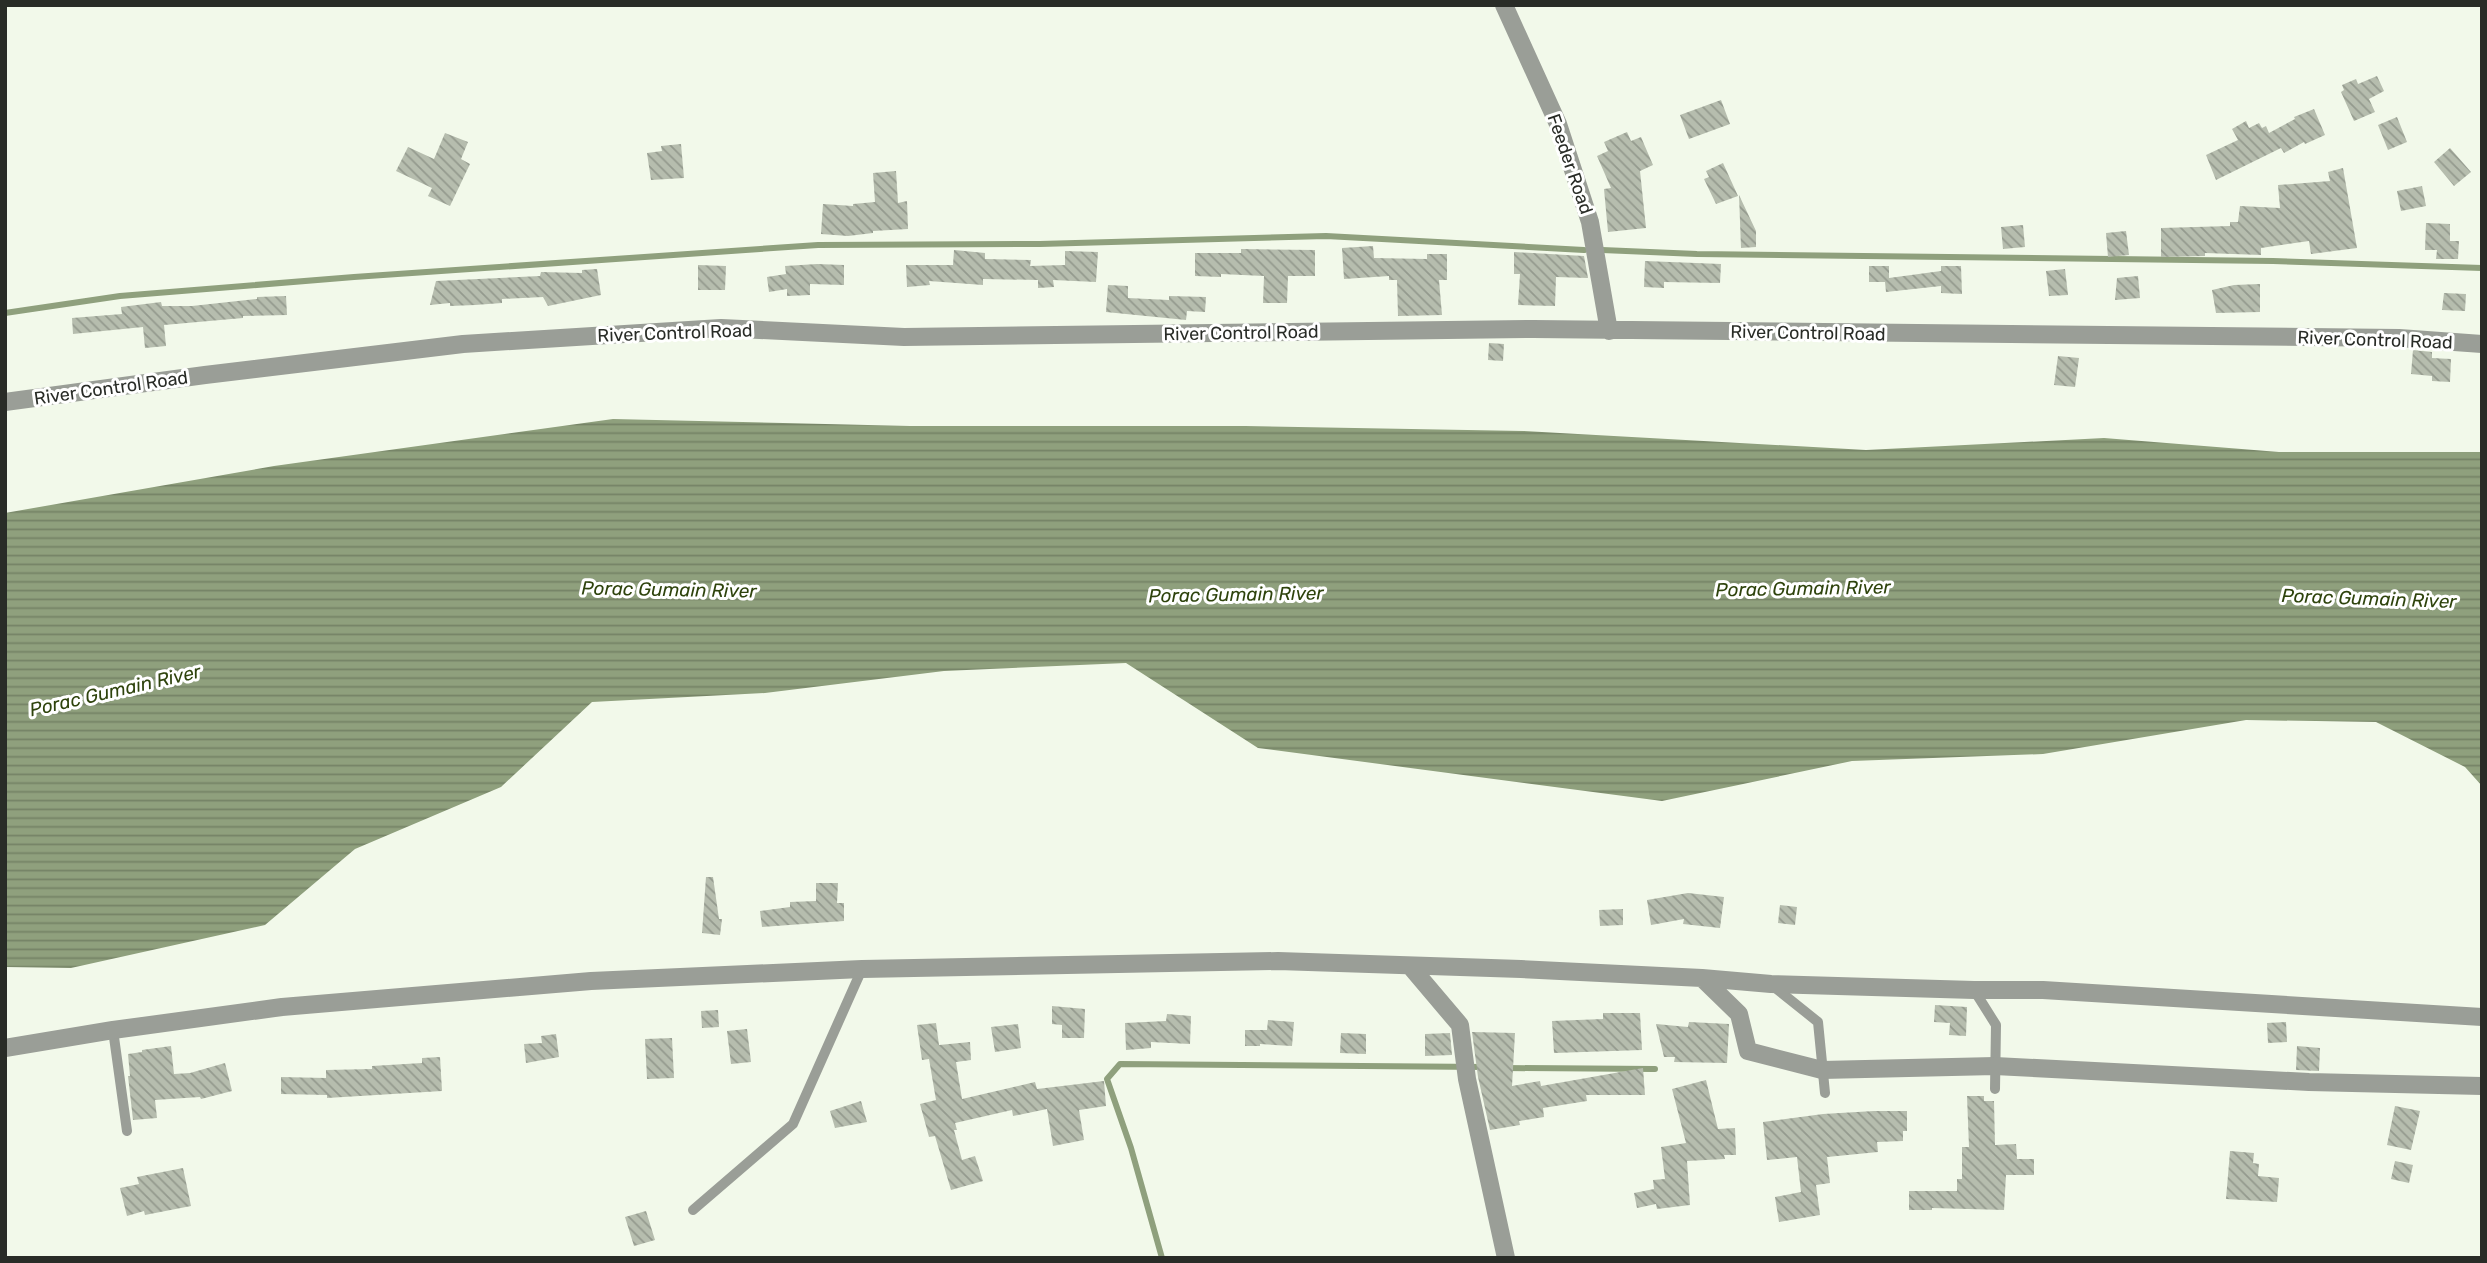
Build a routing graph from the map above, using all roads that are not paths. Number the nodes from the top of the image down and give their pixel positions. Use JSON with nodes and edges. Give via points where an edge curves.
{"nodes":[{"id":1,"x":1504,"y":5,"type":"edge"},
{"id":2,"x":1609,"y":331,"type":"junction"},
{"id":3,"x":2482,"y":344,"type":"edge"},
{"id":4,"x":5,"y":402,"type":"edge"},
{"id":5,"x":1410,"y":966,"type":"junction"},
{"id":6,"x":862,"y":970,"type":"junction"},
{"id":7,"x":1702,"y":978,"type":"junction"},
{"id":8,"x":1771,"y":984,"type":"junction"},
{"id":9,"x":1974,"y":990,"type":"junction"},
{"id":10,"x":2482,"y":1017,"type":"edge"},
{"id":11,"x":113,"y":1030,"type":"junction"},
{"id":12,"x":5,"y":1048,"type":"edge"},
{"id":13,"x":1995,"y":1066,"type":"junction"},
{"id":14,"x":1822,"y":1070,"type":"junction"},
{"id":15,"x":2482,"y":1086,"type":"edge"},
{"id":16,"x":1995,"y":1089,"type":"dead end"},
{"id":17,"x":1825,"y":1093,"type":"dead end"},
{"id":18,"x":127,"y":1131,"type":"dead end"},
{"id":19,"x":693,"y":1210,"type":"dead end"},
{"id":20,"x":1506,"y":1258,"type":"edge"}],
"edges":[{"from":1,"to":2,"type":"street","name":"Feeder Road","via":[[1558,124],[1590,222]]},
{"from":2,"to":3,"type":"street","name":"River Control Road","via":[[2399,338]]},
{"from":2,"to":4,"type":"street","name":"River Control Road","via":[[904,337],[721,328],[463,344]]},
{"from":5,"to":6,"type":"street","via":[[1278,961]]},
{"from":5,"to":7,"type":"street"},
{"from":5,"to":20,"type":"street","via":[[1460,1025],[1466,1079]]},
{"from":6,"to":11,"type":"street","via":[[578,982],[282,1007]]},
{"from":6,"to":19,"type":"lane","via":[[793,1124]]},
{"from":7,"to":8,"type":"street"},
{"from":7,"to":14,"type":"street","via":[[1739,1014],[1748,1051]]},
{"from":8,"to":9,"type":"street"},
{"from":8,"to":14,"type":"lane","via":[[1818,1022]]},
{"from":9,"to":10,"type":"street","via":[[2056,990]]},
{"from":9,"to":13,"type":"lane","via":[[1996,1025]]},
{"from":11,"to":12,"type":"street"},
{"from":11,"to":18,"type":"lane"},
{"from":13,"to":14,"type":"street"},
{"from":13,"to":15,"type":"street"},
{"from":13,"to":16,"type":"lane"},
{"from":14,"to":17,"type":"lane"}]}
